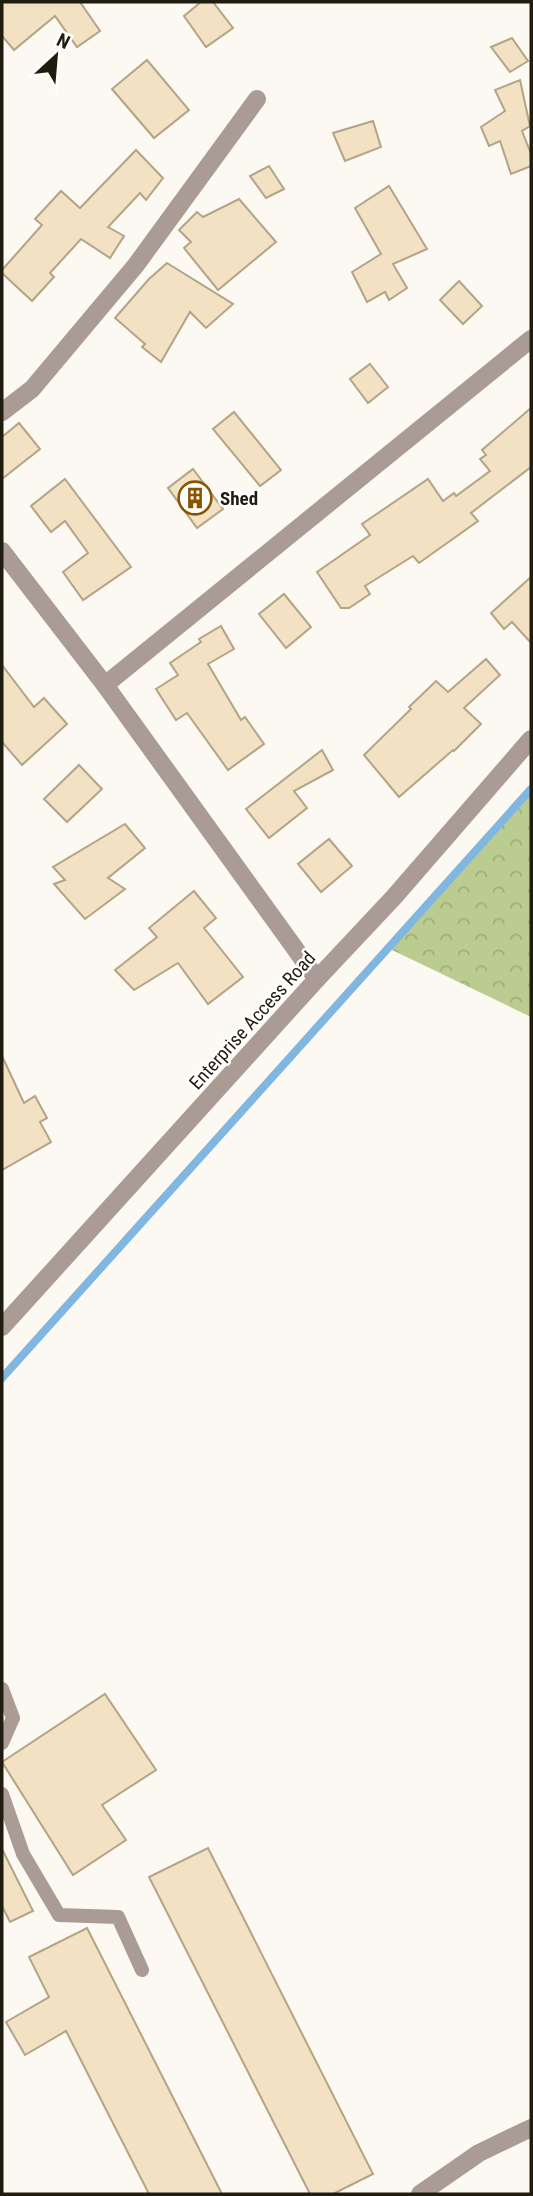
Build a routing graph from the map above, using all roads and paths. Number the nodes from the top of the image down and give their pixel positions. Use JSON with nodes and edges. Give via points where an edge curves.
{"nodes":[{"id":1,"x":257,"y":99,"type":"dead end"},
{"id":2,"x":531,"y":338,"type":"edge"},
{"id":3,"x":2,"y":412,"type":"edge"},
{"id":4,"x":2,"y":551,"type":"edge"},
{"id":5,"x":105,"y":685,"type":"junction"},
{"id":6,"x":531,"y":739,"type":"edge"},
{"id":7,"x":317,"y":979,"type":"junction"},
{"id":8,"x":2,"y":1327,"type":"edge"},
{"id":9,"x":2,"y":1689,"type":"edge"},
{"id":10,"x":2,"y":1742,"type":"edge"},
{"id":11,"x":2,"y":1794,"type":"edge"},
{"id":12,"x":142,"y":1970,"type":"dead end"},
{"id":13,"x":531,"y":2128,"type":"edge"},
{"id":14,"x":420,"y":2194,"type":"edge"}],
"edges":[{"from":1,"to":3,"type":"street","via":[[136,265],[32,389]]},
{"from":2,"to":5,"type":"street"},
{"from":4,"to":5,"type":"street"},
{"from":5,"to":7,"type":"street"},
{"from":6,"to":7,"type":"street","name":"Enterprise Access Road"},
{"from":7,"to":8,"type":"street","name":"Enterprise Access Road"},
{"from":9,"to":10,"type":"lane","via":[[13,1718]]},
{"from":11,"to":12,"type":"lane","via":[[23,1854],[59,1915],[118,1917]]},
{"from":13,"to":14,"type":"street","via":[[479,2153]]}]}
